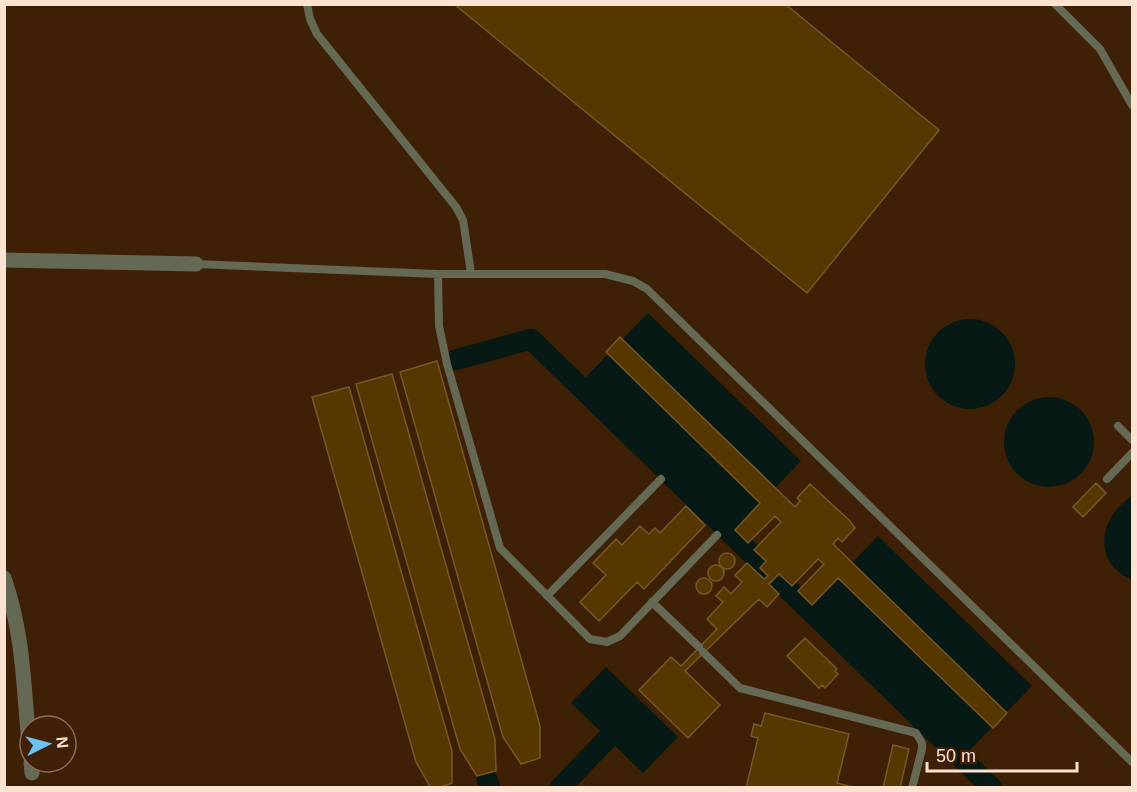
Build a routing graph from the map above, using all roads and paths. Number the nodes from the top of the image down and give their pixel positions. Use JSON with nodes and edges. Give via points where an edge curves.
{"nodes":[{"id":1,"x":307,"y":4,"type":"edge"},
{"id":2,"x":1055,"y":4,"type":"edge"},
{"id":3,"x":1132,"y":105,"type":"edge"},
{"id":4,"x":4,"y":260,"type":"edge"},
{"id":5,"x":196,"y":264,"type":"joint"},
{"id":6,"x":471,"y":273,"type":"junction"},
{"id":7,"x":438,"y":274,"type":"junction"},
{"id":8,"x":1118,"y":426,"type":"dead end"},
{"id":9,"x":1132,"y":440,"type":"edge"},
{"id":10,"x":1132,"y":453,"type":"edge"},
{"id":11,"x":661,"y":479,"type":"dead end"},
{"id":12,"x":1107,"y":479,"type":"dead end"},
{"id":13,"x":717,"y":535,"type":"dead end"},
{"id":14,"x":4,"y":578,"type":"edge"},
{"id":15,"x":547,"y":596,"type":"junction"},
{"id":16,"x":652,"y":602,"type":"junction"},
{"id":17,"x":27,"y":714,"type":"edge"},
{"id":18,"x":1132,"y":762,"type":"edge"},
{"id":19,"x":912,"y":788,"type":"edge"}],
"edges":[{"from":1,"to":6,"type":"lane","via":[[317,34],[456,207],[463,220]]},
{"from":2,"to":3,"type":"lane","via":[[1100,49]]},
{"from":4,"to":5,"type":"street"},
{"from":5,"to":7,"type":"lane"},
{"from":6,"to":7,"type":"lane"},
{"from":6,"to":18,"type":"lane","via":[[605,274],[647,289]]},
{"from":7,"to":15,"type":"lane","via":[[439,326],[447,364],[500,548]]},
{"from":8,"to":9,"type":"lane"},
{"from":10,"to":12,"type":"lane"},
{"from":11,"to":15,"type":"lane"},
{"from":13,"to":16,"type":"lane"},
{"from":14,"to":17,"type":"street","via":[[19,627]]},
{"from":15,"to":16,"type":"lane","via":[[590,639],[602,643],[620,636]]},
{"from":16,"to":19,"type":"lane","via":[[740,688],[916,733],[922,743]]}]}
